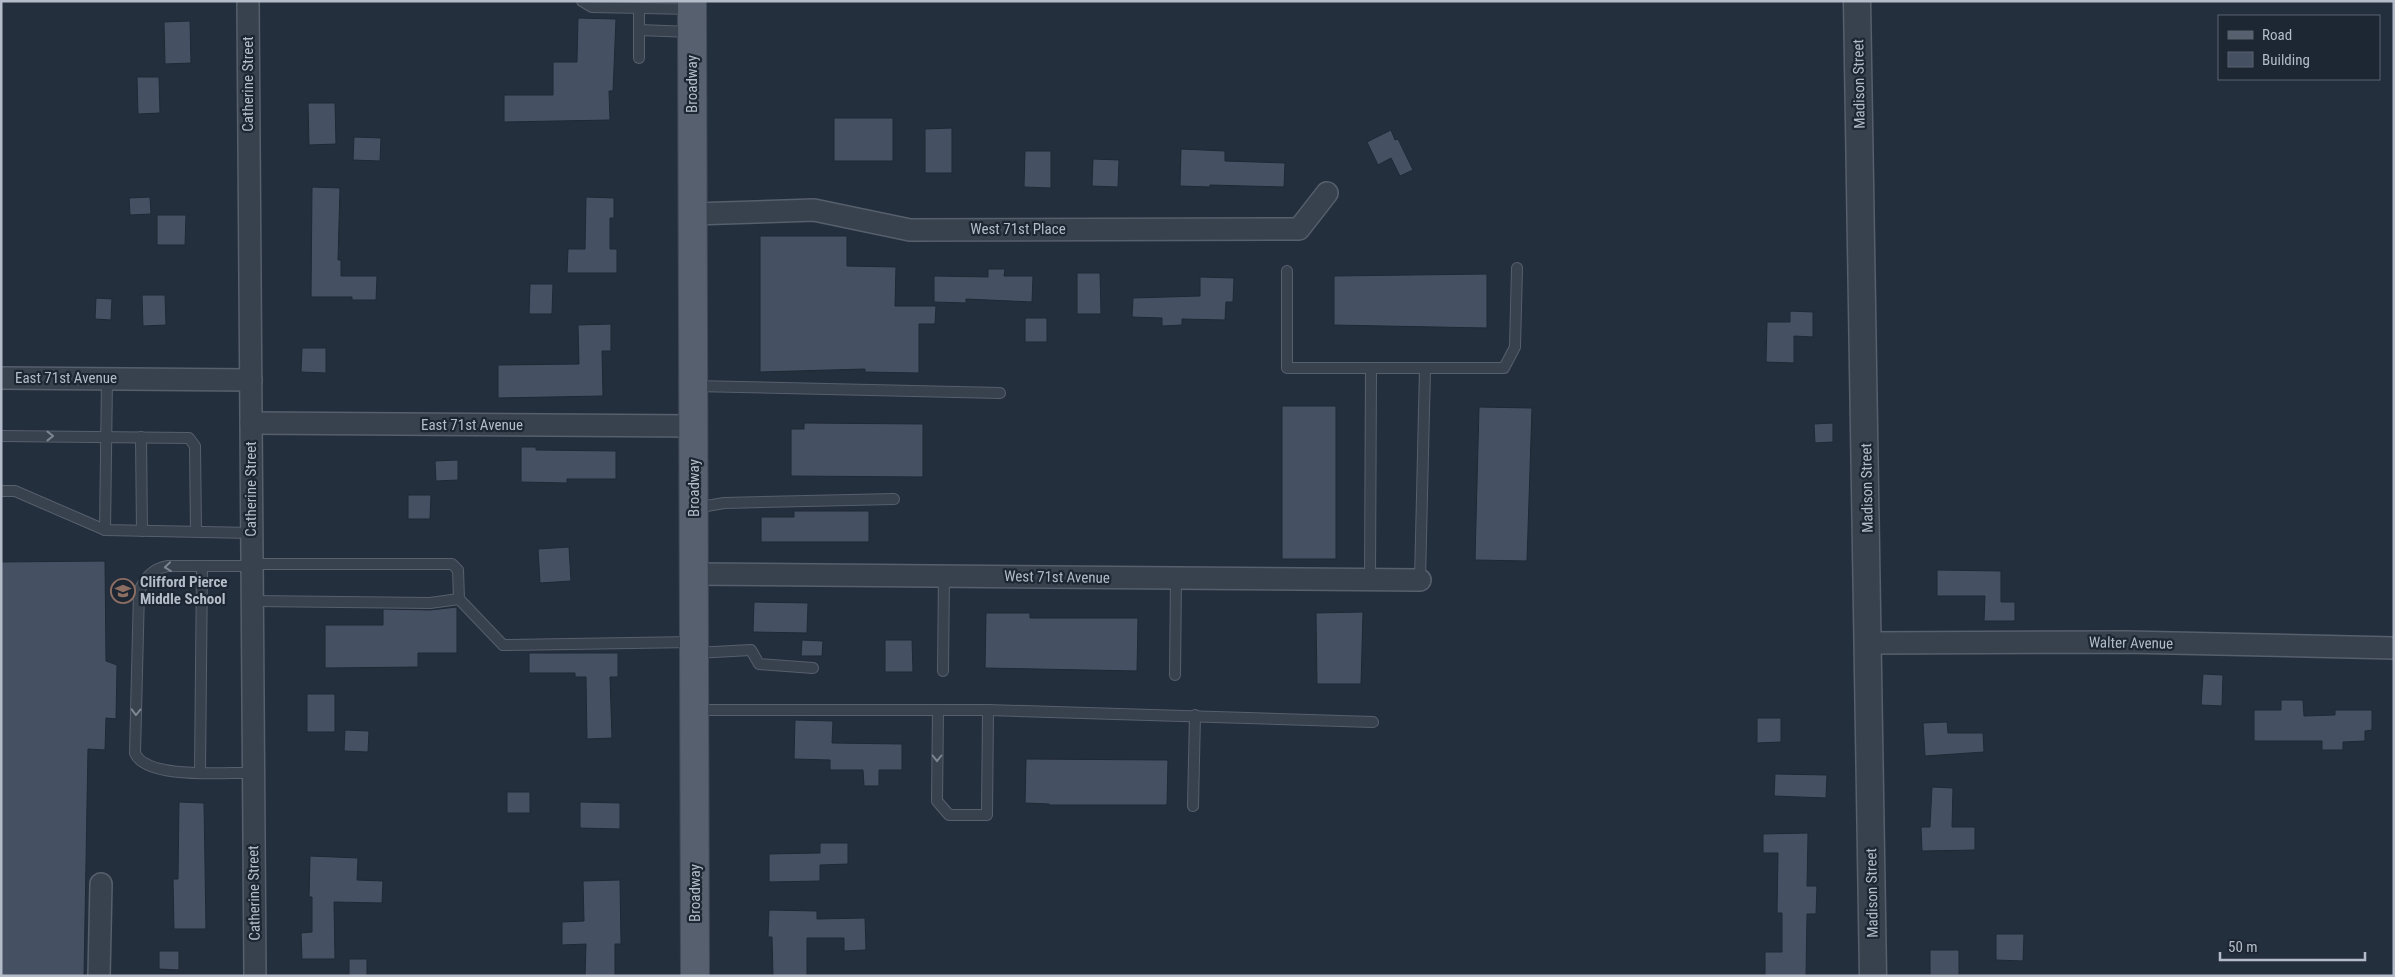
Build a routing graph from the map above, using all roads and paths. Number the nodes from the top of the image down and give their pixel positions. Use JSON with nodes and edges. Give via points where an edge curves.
{"nodes":[{"id":1,"x":248,"y":1,"type":"edge"},
{"id":2,"x":582,"y":1,"type":"edge"},
{"id":3,"x":1858,"y":1,"type":"edge"},
{"id":4,"x":639,"y":8,"type":"junction"},
{"id":5,"x":692,"y":14,"type":"edge"},
{"id":6,"x":639,"y":30,"type":"junction"},
{"id":7,"x":639,"y":58,"type":"dead end"},
{"id":8,"x":1327,"y":193,"type":"dead end"},
{"id":9,"x":693,"y":214,"type":"junction"},
{"id":10,"x":1517,"y":268,"type":"dead end"},
{"id":11,"x":1287,"y":271,"type":"dead end"},
{"id":12,"x":1370,"y":369,"type":"junction"},
{"id":13,"x":1425,"y":369,"type":"junction"},
{"id":14,"x":1,"y":378,"type":"edge"},
{"id":15,"x":107,"y":379,"type":"junction"},
{"id":16,"x":250,"y":380,"type":"junction"},
{"id":17,"x":693,"y":386,"type":"junction"},
{"id":18,"x":1000,"y":393,"type":"dead end"},
{"id":19,"x":251,"y":423,"type":"junction"},
{"id":20,"x":694,"y":426,"type":"junction"},
{"id":21,"x":1,"y":436,"type":"edge"},
{"id":22,"x":106,"y":436,"type":"junction"},
{"id":23,"x":141,"y":437,"type":"junction"},
{"id":24,"x":1,"y":491,"type":"edge"},
{"id":25,"x":894,"y":499,"type":"dead end"},
{"id":26,"x":694,"y":508,"type":"junction"},
{"id":27,"x":104,"y":530,"type":"junction"},
{"id":28,"x":142,"y":530,"type":"junction"},
{"id":29,"x":196,"y":532,"type":"junction"},
{"id":30,"x":252,"y":533,"type":"junction"},
{"id":31,"x":252,"y":565,"type":"junction"},
{"id":32,"x":202,"y":566,"type":"junction"},
{"id":33,"x":694,"y":574,"type":"junction"},
{"id":34,"x":944,"y":576,"type":"junction"},
{"id":35,"x":1176,"y":578,"type":"junction"},
{"id":36,"x":1370,"y":580,"type":"junction"},
{"id":37,"x":1420,"y":580,"type":"joint"},
{"id":38,"x":459,"y":599,"type":"junction"},
{"id":39,"x":252,"y":601,"type":"junction"},
{"id":40,"x":1869,"y":643,"type":"junction"},
{"id":41,"x":694,"y":648,"type":"junction"},
{"id":42,"x":2394,"y":648,"type":"edge"},
{"id":43,"x":813,"y":668,"type":"dead end"},
{"id":44,"x":943,"y":671,"type":"dead end"},
{"id":45,"x":1175,"y":675,"type":"dead end"},
{"id":46,"x":694,"y":710,"type":"junction"},
{"id":47,"x":938,"y":710,"type":"junction"},
{"id":48,"x":988,"y":710,"type":"junction"},
{"id":49,"x":1194,"y":715,"type":"junction"},
{"id":50,"x":1373,"y":722,"type":"dead end"},
{"id":51,"x":200,"y":772,"type":"junction"},
{"id":52,"x":253,"y":773,"type":"junction"},
{"id":53,"x":1193,"y":806,"type":"dead end"},
{"id":54,"x":101,"y":884,"type":"dead end"},
{"id":55,"x":99,"y":976,"type":"edge"},
{"id":56,"x":255,"y":976,"type":"edge"},
{"id":57,"x":695,"y":976,"type":"edge"},
{"id":58,"x":1873,"y":976,"type":"edge"}],
"edges":[{"from":1,"to":16,"type":"street","name":"Catherine Street"},
{"from":2,"to":4,"type":"lane","via":[[592,7]]},
{"from":3,"to":40,"type":"street","name":"Madison Street"},
{"from":4,"to":5,"type":"lane"},
{"from":4,"to":6,"type":"lane"},
{"from":5,"to":6,"type":"lane"},
{"from":5,"to":9,"type":"main road","name":"Broadway"},
{"from":6,"to":7,"type":"lane"},
{"from":8,"to":9,"type":"street","name":"West 71st Place","via":[[1299,229],[910,230],[814,210]]},
{"from":9,"to":17,"type":"main road","name":"Broadway"},
{"from":10,"to":13,"type":"lane","via":[[1515,347],[1504,368]]},
{"from":11,"to":12,"type":"lane","via":[[1287,368]]},
{"from":12,"to":13,"type":"lane"},
{"from":12,"to":36,"type":"lane"},
{"from":13,"to":37,"type":"lane"},
{"from":14,"to":15,"type":"street","name":"East 71st Avenue"},
{"from":15,"to":16,"type":"street","name":"East 71st Avenue"},
{"from":15,"to":22,"type":"lane"},
{"from":16,"to":19,"type":"street","name":"Catherine Street"},
{"from":17,"to":18,"type":"lane"},
{"from":17,"to":20,"type":"main road","name":"Broadway"},
{"from":19,"to":20,"type":"street","name":"East 71st Avenue"},
{"from":19,"to":30,"type":"street","name":"Catherine Street"},
{"from":20,"to":26,"type":"main road","name":"Broadway"},
{"from":21,"to":22,"type":"lane","one_way":true},
{"from":22,"to":23,"type":"lane"},
{"from":22,"to":27,"type":"lane"},
{"from":23,"to":28,"type":"lane"},
{"from":23,"to":29,"type":"lane","via":[[189,438],[195,446]]},
{"from":24,"to":27,"type":"lane","via":[[15,491]]},
{"from":25,"to":26,"type":"lane","via":[[724,503]]},
{"from":26,"to":33,"type":"main road","name":"Broadway"},
{"from":27,"to":28,"type":"lane"},
{"from":28,"to":29,"type":"lane"},
{"from":29,"to":30,"type":"lane"},
{"from":30,"to":31,"type":"street","name":"Catherine Street"},
{"from":31,"to":32,"type":"lane"},
{"from":31,"to":38,"type":"lane","via":[[452,564],[458,570]]},
{"from":31,"to":39,"type":"street","name":"Catherine Street"},
{"from":32,"to":51,"type":"lane"},
{"from":32,"to":51,"type":"lane","one_way":true,"via":[[160,567],[148,575],[139,591],[136,753],[142,764],[152,768],[166,772]]},
{"from":33,"to":34,"type":"street","name":"West 71st Avenue"},
{"from":33,"to":41,"type":"main road","name":"Broadway"},
{"from":34,"to":35,"type":"street","name":"West 71st Avenue"},
{"from":34,"to":44,"type":"lane"},
{"from":35,"to":36,"type":"street","name":"West 71st Avenue"},
{"from":35,"to":45,"type":"lane"},
{"from":36,"to":37,"type":"street","name":"West 71st Avenue"},
{"from":38,"to":39,"type":"lane","via":[[430,602]]},
{"from":38,"to":41,"type":"lane","via":[[502,645]]},
{"from":39,"to":52,"type":"street","name":"Catherine Street"},
{"from":40,"to":42,"type":"street","name":"Walter Avenue","via":[[2127,642]]},
{"from":40,"to":58,"type":"street","name":"Madison Street"},
{"from":41,"to":43,"type":"lane","via":[[751,650],[758,664]]},
{"from":41,"to":46,"type":"main road","name":"Broadway"},
{"from":46,"to":47,"type":"lane"},
{"from":46,"to":57,"type":"main road","name":"Broadway"},
{"from":47,"to":48,"type":"lane"},
{"from":47,"to":48,"type":"lane","one_way":true,"via":[[937,801],[949,815],[987,815]]},
{"from":48,"to":49,"type":"lane"},
{"from":49,"to":50,"type":"lane"},
{"from":49,"to":53,"type":"lane"},
{"from":51,"to":52,"type":"lane"},
{"from":52,"to":56,"type":"street","name":"Catherine Street"},
{"from":54,"to":55,"type":"street"}]}
